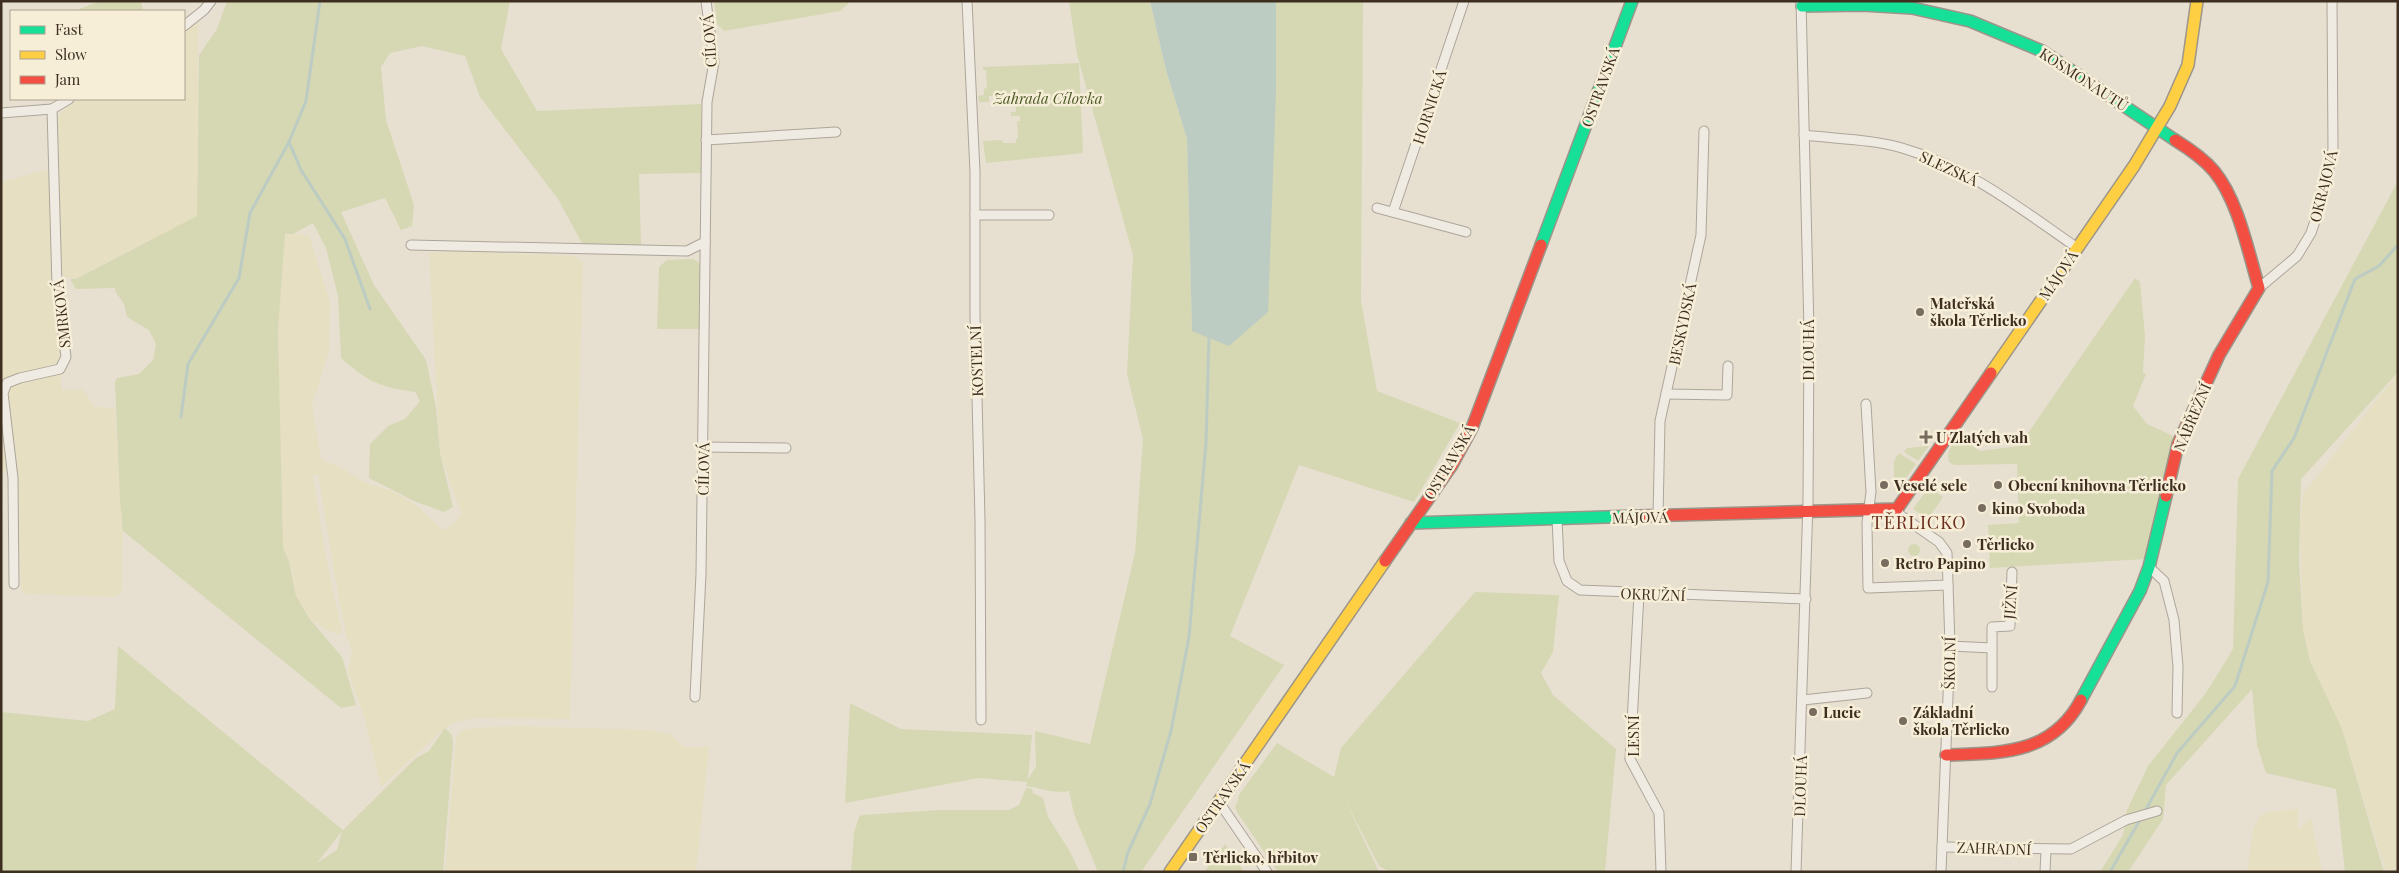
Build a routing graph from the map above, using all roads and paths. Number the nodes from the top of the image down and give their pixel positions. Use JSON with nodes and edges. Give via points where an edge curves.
{"nodes":[{"id":1,"x":210,"y":1,"type":"edge"},
{"id":2,"x":706,"y":1,"type":"edge"},
{"id":3,"x":967,"y":1,"type":"edge"},
{"id":4,"x":1464,"y":1,"type":"edge"},
{"id":5,"x":1632,"y":1,"type":"edge"},
{"id":6,"x":2197,"y":1,"type":"edge"},
{"id":7,"x":2332,"y":1,"type":"edge"},
{"id":8,"x":1802,"y":4,"type":"edge"},
{"id":9,"x":185,"y":25,"type":"edge"},
{"id":10,"x":67,"y":100,"type":"edge"},
{"id":11,"x":52,"y":109,"type":"junction"},
{"id":12,"x":1,"y":113,"type":"edge"},
{"id":13,"x":2158,"y":127,"type":"junction"},
{"id":14,"x":1704,"y":131,"type":"dead end"},
{"id":15,"x":836,"y":132,"type":"dead end"},
{"id":16,"x":1804,"y":136,"type":"junction"},
{"id":17,"x":706,"y":140,"type":"junction"},
{"id":18,"x":1377,"y":208,"type":"dead end"},
{"id":19,"x":1393,"y":212,"type":"junction"},
{"id":20,"x":1049,"y":215,"type":"dead end"},
{"id":21,"x":975,"y":216,"type":"junction"},
{"id":22,"x":1466,"y":232,"type":"dead end"},
{"id":23,"x":705,"y":242,"type":"junction"},
{"id":24,"x":411,"y":245,"type":"dead end"},
{"id":25,"x":2076,"y":247,"type":"junction"},
{"id":26,"x":2259,"y":288,"type":"junction"},
{"id":27,"x":1728,"y":366,"type":"dead end"},
{"id":28,"x":1666,"y":394,"type":"junction"},
{"id":29,"x":1866,"y":404,"type":"dead end"},
{"id":30,"x":703,"y":447,"type":"junction"},
{"id":31,"x":786,"y":448,"type":"dead end"},
{"id":32,"x":1897,"y":509,"type":"junction"},
{"id":33,"x":1868,"y":512,"type":"junction"},
{"id":34,"x":1808,"y":513,"type":"junction"},
{"id":35,"x":1658,"y":517,"type":"junction"},
{"id":36,"x":1556,"y":519,"type":"junction"},
{"id":37,"x":1411,"y":522,"type":"junction"},
{"id":38,"x":2149,"y":566,"type":"junction"},
{"id":39,"x":2012,"y":572,"type":"dead end"},
{"id":40,"x":14,"y":584,"type":"dead end"},
{"id":41,"x":1948,"y":585,"type":"junction"},
{"id":42,"x":1639,"y":594,"type":"junction"},
{"id":43,"x":1806,"y":599,"type":"junction"},
{"id":44,"x":1950,"y":646,"type":"junction"},
{"id":45,"x":1992,"y":648,"type":"junction"},
{"id":46,"x":1992,"y":687,"type":"dead end"},
{"id":47,"x":1867,"y":693,"type":"dead end"},
{"id":48,"x":695,"y":697,"type":"dead end"},
{"id":49,"x":1803,"y":700,"type":"junction"},
{"id":50,"x":2177,"y":713,"type":"dead end"},
{"id":51,"x":981,"y":720,"type":"dead end"},
{"id":52,"x":1946,"y":754,"type":"junction"},
{"id":53,"x":1219,"y":802,"type":"junction"},
{"id":54,"x":2157,"y":810,"type":"dead end"},
{"id":55,"x":1942,"y":847,"type":"junction"},
{"id":56,"x":2046,"y":850,"type":"junction"},
{"id":57,"x":1170,"y":872,"type":"edge"},
{"id":58,"x":1267,"y":872,"type":"edge"},
{"id":59,"x":1660,"y":872,"type":"edge"},
{"id":60,"x":1796,"y":872,"type":"edge"},
{"id":61,"x":1941,"y":872,"type":"edge"},
{"id":62,"x":2045,"y":872,"type":"edge"}],
"edges":[{"from":1,"to":9,"type":"street"},
{"from":2,"to":17,"type":"street","name":"CÍLOVÁ","via":[[714,62],[707,102]]},
{"from":3,"to":21,"type":"street","name":"KOSTELNÍ"},
{"from":4,"to":19,"type":"street","name":"HORNICKÁ"},
{"from":5,"to":37,"type":"street","name":"OSTRAVSKÁ","via":[[1472,428],[1452,464]]},
{"from":6,"to":13,"type":"street","name":"MÁJOVÁ","via":[[2192,49],[2181,85]]},
{"from":7,"to":26,"type":"street","name":"OKRAJOVÁ","via":[[2333,149],[2323,197],[2311,234],[2297,256]]},
{"from":8,"to":13,"type":"street","name":"KOSMONAUTŮ","via":[[1912,8],[1970,21],[2042,51]]},
{"from":8,"to":16,"type":"street","name":"DLOUHÁ"},
{"from":10,"to":11,"type":"street"},
{"from":11,"to":12,"type":"street"},
{"from":11,"to":40,"type":"street","name":"SMRKOVÁ","via":[[57,286],[66,357],[60,369],[7,383],[3,394],[13,478]]},
{"from":13,"to":25,"type":"street","name":"MÁJOVÁ"},
{"from":13,"to":26,"type":"street","via":[[2214,171],[2235,209]]},
{"from":14,"to":28,"type":"street","name":"BESKYDSKÁ","via":[[1701,235]]},
{"from":15,"to":17,"type":"street"},
{"from":16,"to":25,"type":"street","name":"SLEZSKÁ","via":[[1874,142],[1935,159],[1983,184]]},
{"from":16,"to":34,"type":"street","name":"DLOUHÁ","via":[[1809,330]]},
{"from":17,"to":23,"type":"street","name":"CÍLOVÁ"},
{"from":18,"to":19,"type":"street"},
{"from":19,"to":22,"type":"street"},
{"from":20,"to":21,"type":"street"},
{"from":21,"to":51,"type":"street","name":"KOSTELNÍ"},
{"from":23,"to":24,"type":"street","via":[[687,251]]},
{"from":23,"to":30,"type":"street","name":"CÍLOVÁ"},
{"from":25,"to":32,"type":"street","name":"MÁJOVÁ"},
{"from":26,"to":38,"type":"street","name":"NÁBŘEŽNÍ","via":[[2219,355],[2178,444]]},
{"from":27,"to":28,"type":"street","via":[[1728,395]]},
{"from":28,"to":35,"type":"street","name":"BESKYDSKÁ","via":[[1660,421]]},
{"from":29,"to":33,"type":"street","via":[[1871,492]]},
{"from":30,"to":31,"type":"street"},
{"from":30,"to":48,"type":"street","name":"CÍLOVÁ","via":[[702,574]]},
{"from":32,"to":33,"type":"street","name":"MÁJOVÁ"},
{"from":32,"to":41,"type":"street","name":"ŠKOLNÍ","via":[[1900,515],[1944,547]]},
{"from":33,"to":34,"type":"street","name":"MÁJOVÁ"},
{"from":33,"to":41,"type":"street","via":[[1868,588]]},
{"from":34,"to":35,"type":"street","name":"MÁJOVÁ"},
{"from":34,"to":43,"type":"street","name":"DLOUHÁ"},
{"from":35,"to":36,"type":"street","name":"MÁJOVÁ"},
{"from":36,"to":37,"type":"street","name":"MÁJOVÁ"},
{"from":36,"to":42,"type":"street","name":"OKRUŽNÍ","via":[[1559,561],[1567,580],[1580,590]]},
{"from":37,"to":53,"type":"street","name":"OSTRAVSKÁ"},
{"from":38,"to":50,"type":"street","via":[[2164,581],[2174,620]]},
{"from":38,"to":52,"type":"street","name":"NÁBŘEŽNÍ","via":[[2124,624],[2074,713],[2060,730],[2033,746],[2003,753]]},
{"from":39,"to":45,"type":"street","name":"JIŽNÍ","via":[[2010,626],[1992,627]]},
{"from":41,"to":44,"type":"street","name":"ŠKOLNÍ"},
{"from":42,"to":43,"type":"street","name":"OKRUŽNÍ"},
{"from":42,"to":59,"type":"street","name":"LESNÍ","via":[[1630,759],[1659,813]]},
{"from":43,"to":49,"type":"street","name":"DLOUHÁ"},
{"from":44,"to":45,"type":"street"},
{"from":44,"to":52,"type":"street","name":"ŠKOLNÍ"},
{"from":45,"to":46,"type":"street","name":"JIŽNÍ"},
{"from":47,"to":49,"type":"street"},
{"from":49,"to":60,"type":"street","name":"DLOUHÁ"},
{"from":52,"to":55,"type":"street","name":"ŠKOLNÍ"},
{"from":53,"to":57,"type":"street","name":"OSTRAVSKÁ"},
{"from":53,"to":58,"type":"street"},
{"from":54,"to":56,"type":"street","name":"ZAHRADNÍ","via":[[2126,820],[2071,850]]},
{"from":55,"to":56,"type":"street","name":"ZAHRADNÍ"},
{"from":55,"to":61,"type":"street","name":"ŠKOLNÍ"},
{"from":56,"to":62,"type":"street","name":"ZAHRADNÍ"}]}
